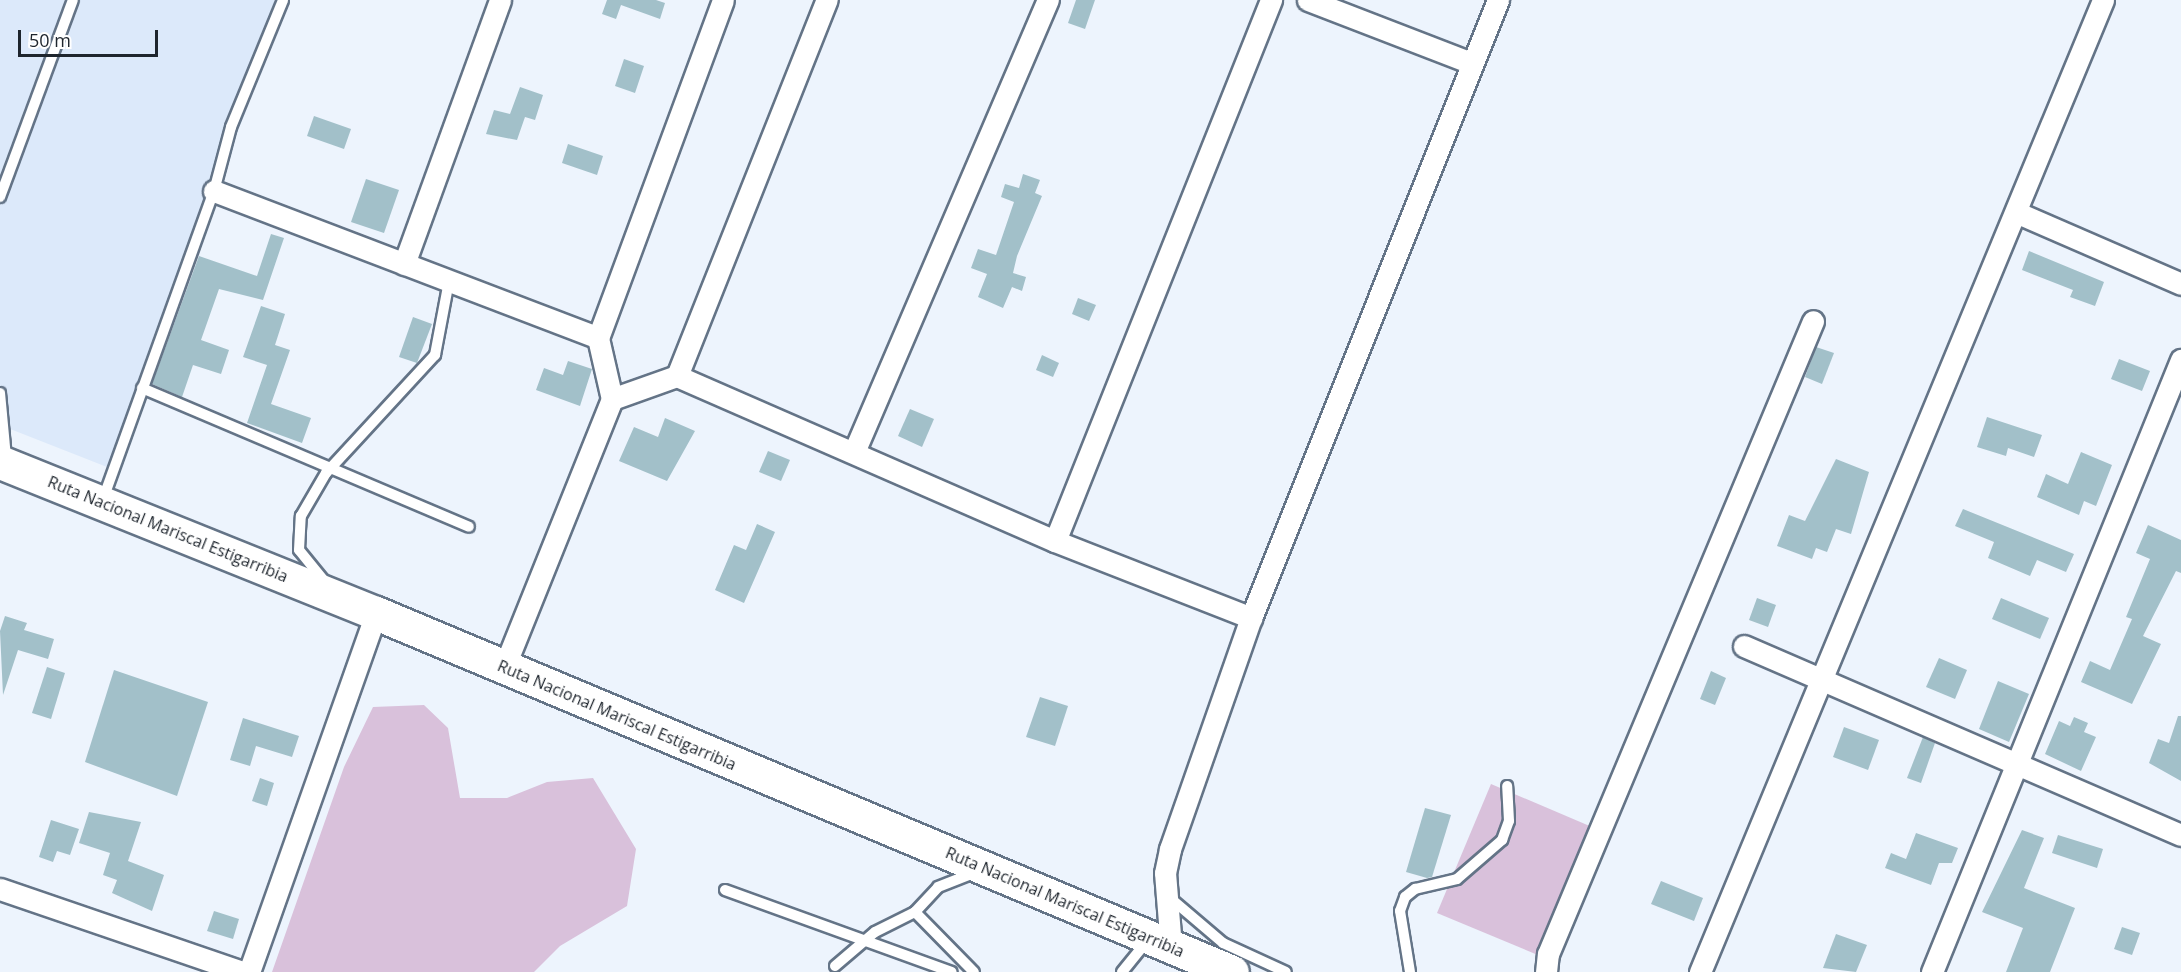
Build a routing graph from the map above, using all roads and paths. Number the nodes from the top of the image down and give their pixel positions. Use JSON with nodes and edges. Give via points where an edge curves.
{"nodes":[{"id":1,"x":73,"y":0,"type":"edge"},
{"id":2,"x":283,"y":0,"type":"edge"},
{"id":3,"x":500,"y":0,"type":"edge"},
{"id":4,"x":723,"y":0,"type":"edge"},
{"id":5,"x":827,"y":0,"type":"edge"},
{"id":6,"x":1048,"y":0,"type":"edge"},
{"id":7,"x":1271,"y":0,"type":"edge"},
{"id":8,"x":1308,"y":0,"type":"edge"},
{"id":9,"x":1498,"y":0,"type":"edge"},
{"id":10,"x":2103,"y":0,"type":"edge"},
{"id":11,"x":1471,"y":63,"type":"junction"},
{"id":12,"x":214,"y":191,"type":"junction"},
{"id":13,"x":0,"y":197,"type":"edge"},
{"id":14,"x":2018,"y":213,"type":"junction"},
{"id":15,"x":404,"y":264,"type":"junction"},
{"id":16,"x":449,"y":281,"type":"junction"},
{"id":17,"x":2181,"y":284,"type":"edge"},
{"id":18,"x":1813,"y":321,"type":"dead end"},
{"id":19,"x":598,"y":338,"type":"junction"},
{"id":20,"x":2181,"y":360,"type":"edge"},
{"id":21,"x":677,"y":376,"type":"junction"},
{"id":22,"x":142,"y":388,"type":"junction"},
{"id":23,"x":0,"y":393,"type":"edge"},
{"id":24,"x":612,"y":399,"type":"junction"},
{"id":25,"x":854,"y":452,"type":"junction"},
{"id":26,"x":333,"y":466,"type":"junction"},
{"id":27,"x":2,"y":471,"type":"edge"},
{"id":28,"x":102,"y":502,"type":"junction"},
{"id":29,"x":469,"y":527,"type":"dead end"},
{"id":30,"x":1055,"y":541,"type":"junction"},
{"id":31,"x":335,"y":596,"type":"junction"},
{"id":32,"x":376,"y":613,"type":"junction"},
{"id":33,"x":1251,"y":618,"type":"junction"},
{"id":34,"x":1744,"y":646,"type":"dead end"},
{"id":35,"x":504,"y":668,"type":"junction"},
{"id":36,"x":1821,"y":680,"type":"junction"},
{"id":37,"x":2015,"y":766,"type":"junction"},
{"id":38,"x":1507,"y":786,"type":"dead end"},
{"id":39,"x":2181,"y":835,"type":"edge"},
{"id":40,"x":984,"y":868,"type":"junction"},
{"id":41,"x":0,"y":889,"type":"edge"},
{"id":42,"x":725,"y":890,"type":"dead end"},
{"id":43,"x":1168,"y":897,"type":"junction"},
{"id":44,"x":915,"y":912,"type":"junction"},
{"id":45,"x":1160,"y":942,"type":"junction"},
{"id":46,"x":861,"y":943,"type":"junction"},
{"id":47,"x":835,"y":966,"type":"dead end"},
{"id":48,"x":243,"y":972,"type":"edge"},
{"id":49,"x":249,"y":972,"type":"edge"},
{"id":50,"x":952,"y":972,"type":"edge"},
{"id":51,"x":974,"y":972,"type":"edge"},
{"id":52,"x":1122,"y":972,"type":"edge"},
{"id":53,"x":1232,"y":972,"type":"edge"},
{"id":54,"x":1286,"y":972,"type":"edge"},
{"id":55,"x":1410,"y":972,"type":"edge"},
{"id":56,"x":1546,"y":972,"type":"edge"},
{"id":57,"x":1700,"y":972,"type":"edge"},
{"id":58,"x":1932,"y":972,"type":"edge"}],
"edges":[{"from":1,"to":13,"type":"lane"},
{"from":2,"to":12,"type":"lane","via":[[231,127]]},
{"from":3,"to":15,"type":"street"},
{"from":4,"to":19,"type":"street"},
{"from":5,"to":21,"type":"street"},
{"from":6,"to":25,"type":"street"},
{"from":7,"to":30,"type":"street"},
{"from":8,"to":11,"type":"street"},
{"from":9,"to":11,"type":"street"},
{"from":10,"to":14,"type":"street"},
{"from":11,"to":33,"type":"street"},
{"from":12,"to":15,"type":"street"},
{"from":12,"to":22,"type":"lane"},
{"from":14,"to":17,"type":"street"},
{"from":14,"to":36,"type":"street"},
{"from":15,"to":16,"type":"street"},
{"from":16,"to":19,"type":"street"},
{"from":16,"to":26,"type":"lane","via":[[435,355]]},
{"from":18,"to":56,"type":"street","via":[[1548,954]]},
{"from":19,"to":24,"type":"street"},
{"from":20,"to":37,"type":"street"},
{"from":21,"to":24,"type":"street"},
{"from":21,"to":25,"type":"street"},
{"from":22,"to":26,"type":"lane"},
{"from":22,"to":28,"type":"lane"},
{"from":23,"to":27,"type":"lane"},
{"from":24,"to":35,"type":"street"},
{"from":25,"to":30,"type":"street"},
{"from":26,"to":29,"type":"lane"},
{"from":26,"to":31,"type":"lane","via":[[311,494],[296,534],[299,550]]},
{"from":27,"to":28,"type":"main road","name":"Ruta Nacional Mariscal Estigarribia"},
{"from":28,"to":31,"type":"main road","name":"Ruta Nacional Mariscal Estigarribia"},
{"from":30,"to":33,"type":"street"},
{"from":31,"to":32,"type":"main road","name":"Ruta Nacional Mariscal Estigarribia"},
{"from":32,"to":35,"type":"main road","name":"Ruta Nacional Mariscal Estigarribia"},
{"from":32,"to":49,"type":"street"},
{"from":33,"to":43,"type":"street","via":[[1170,849]]},
{"from":34,"to":36,"type":"street"},
{"from":35,"to":40,"type":"main road","name":"Ruta Nacional Mariscal Estigarribia"},
{"from":36,"to":37,"type":"street"},
{"from":36,"to":57,"type":"street"},
{"from":37,"to":39,"type":"street"},
{"from":37,"to":58,"type":"street"},
{"from":38,"to":55,"type":"lane","via":[[1509,821],[1502,840],[1457,879],[1415,889],[1405,897],[1400,912]]},
{"from":40,"to":44,"type":"lane","via":[[938,887]]},
{"from":40,"to":45,"type":"main road","name":"Ruta Nacional Mariscal Estigarribia"},
{"from":41,"to":48,"type":"street"},
{"from":42,"to":46,"type":"lane"},
{"from":43,"to":45,"type":"street"},
{"from":43,"to":54,"type":"lane","via":[[1222,943]]},
{"from":44,"to":46,"type":"lane"},
{"from":44,"to":51,"type":"lane"},
{"from":45,"to":52,"type":"lane"},
{"from":45,"to":53,"type":"main road","name":"Ruta Nacional Mariscal Estigarribia"},
{"from":46,"to":47,"type":"lane"},
{"from":46,"to":50,"type":"lane"}]}
